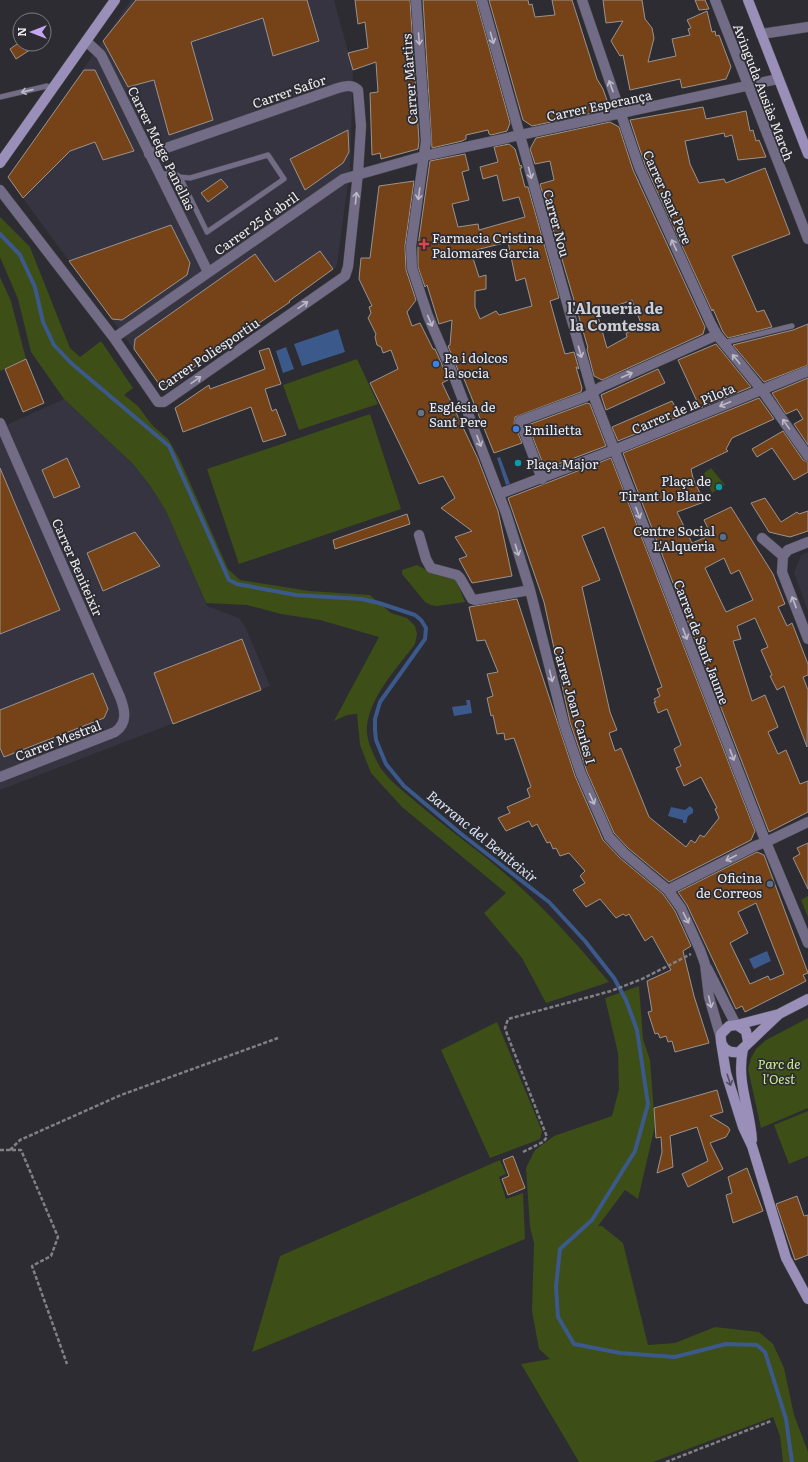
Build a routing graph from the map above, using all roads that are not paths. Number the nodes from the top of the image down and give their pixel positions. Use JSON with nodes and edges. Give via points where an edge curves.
{"nodes":[{"id":1,"x":115,"y":0,"type":"edge"},
{"id":2,"x":416,"y":0,"type":"edge"},
{"id":3,"x":482,"y":0,"type":"edge"},
{"id":4,"x":582,"y":0,"type":"edge"},
{"id":5,"x":715,"y":0,"type":"edge"},
{"id":6,"x":748,"y":0,"type":"edge"},
{"id":7,"x":808,"y":27,"type":"edge"},
{"id":8,"x":761,"y":34,"type":"junction"},
{"id":9,"x":86,"y":41,"type":"junction"},
{"id":10,"x":778,"y":79,"type":"junction"},
{"id":11,"x":747,"y":86,"type":"junction"},
{"id":12,"x":53,"y":89,"type":"junction"},
{"id":13,"x":0,"y":97,"type":"edge"},
{"id":14,"x":621,"y":113,"type":"junction"},
{"id":15,"x":520,"y":135,"type":"junction"},
{"id":16,"x":149,"y":154,"type":"junction"},
{"id":17,"x":808,"y":154,"type":"edge"},
{"id":18,"x":424,"y":156,"type":"junction"},
{"id":19,"x":0,"y":163,"type":"edge"},
{"id":20,"x":358,"y":173,"type":"junction"},
{"id":21,"x":161,"y":176,"type":"junction"},
{"id":22,"x":180,"y":177,"type":"junction"},
{"id":23,"x":0,"y":190,"type":"edge"},
{"id":24,"x":808,"y":238,"type":"edge"},
{"id":25,"x":208,"y":272,"type":"junction"},
{"id":26,"x":792,"y":326,"type":"dead end"},
{"id":27,"x":114,"y":338,"type":"junction"},
{"id":28,"x":720,"y":339,"type":"junction"},
{"id":29,"x":808,"y":371,"type":"edge"},
{"id":30,"x":761,"y":389,"type":"junction"},
{"id":31,"x":592,"y":392,"type":"junction"},
{"id":32,"x":0,"y":424,"type":"edge"},
{"id":33,"x":614,"y":450,"type":"junction"},
{"id":34,"x":808,"y":456,"type":"edge"},
{"id":35,"x":544,"y":478,"type":"junction"},
{"id":36,"x":499,"y":494,"type":"junction"},
{"id":37,"x":419,"y":535,"type":"dead end"},
{"id":38,"x":762,"y":538,"type":"dead end"},
{"id":39,"x":808,"y":542,"type":"edge"},
{"id":40,"x":783,"y":556,"type":"junction"},
{"id":41,"x":530,"y":590,"type":"junction"},
{"id":42,"x":808,"y":639,"type":"edge"},
{"id":43,"x":123,"y":723,"type":"joint"},
{"id":44,"x":0,"y":777,"type":"edge"},
{"id":45,"x":808,"y":822,"type":"edge"},
{"id":46,"x":766,"y":842,"type":"junction"},
{"id":47,"x":668,"y":890,"type":"junction"},
{"id":48,"x":808,"y":943,"type":"edge"},
{"id":49,"x":704,"y":964,"type":"junction"},
{"id":50,"x":808,"y":999,"type":"edge"},
{"id":51,"x":779,"y":1014,"type":"junction"},
{"id":52,"x":737,"y":1025,"type":"junction"},
{"id":53,"x":721,"y":1040,"type":"junction"},
{"id":54,"x":746,"y":1046,"type":"junction"},
{"id":55,"x":752,"y":1146,"type":"junction"},
{"id":56,"x":808,"y":1299,"type":"edge"}],
"edges":[{"from":1,"to":9,"type":"street"},
{"from":2,"to":18,"type":"street","name":"Carrer Màrtirs","one_way":true,"via":[[426,128]]},
{"from":3,"to":15,"type":"street","name":"Carrer Nou","one_way":true},
{"from":14,"to":4,"type":"street","name":"Carrer Sant Pere","one_way":true},
{"from":5,"to":11,"type":"street","name":"Avinguda Ausiàs March"},
{"from":6,"to":8,"type":"street"},
{"from":7,"to":8,"type":"street"},
{"from":8,"to":10,"type":"street"},
{"from":9,"to":12,"type":"street"},
{"from":9,"to":16,"type":"street","name":"Carrer Metge Panellas","via":[[101,55]]},
{"from":10,"to":11,"type":"street","name":"Carrer Esperança"},
{"from":10,"to":17,"type":"street"},
{"from":11,"to":14,"type":"street","name":"Carrer Esperança"},
{"from":11,"to":24,"type":"street","name":"Avinguda Ausiàs March"},
{"from":12,"to":13,"type":"lane","one_way":true,"via":[[47,86]]},
{"from":12,"to":19,"type":"street"},
{"from":14,"to":15,"type":"street","name":"Carrer Esperança"},
{"from":28,"to":14,"type":"street","name":"Carrer Sant Pere","one_way":true,"via":[[646,186]]},
{"from":15,"to":18,"type":"street","name":"Carrer Esperança"},
{"from":15,"to":31,"type":"street","name":"Carrer Nou","one_way":true},
{"from":16,"to":20,"type":"street","name":"Carrer Safor","via":[[348,85],[358,90],[361,126]]},
{"from":16,"to":21,"type":"street","name":"Carrer Metge Panellas"},
{"from":18,"to":20,"type":"street","name":"Carrer 25 d'abril"},
{"from":18,"to":36,"type":"street","name":"Carrer Màrtirs","one_way":true,"via":[[411,246],[412,268],[428,316],[454,374]]},
{"from":20,"to":25,"type":"street","name":"Carrer 25 d'abril","via":[[343,178]]},
{"from":27,"to":20,"type":"street","name":"Carrer Poliesportiu","one_way":true,"via":[[158,402],[164,402],[345,276]]},
{"from":21,"to":22,"type":"lane","via":[[171,172]]},
{"from":21,"to":25,"type":"street","name":"Carrer Metge Panellas"},
{"from":22,"to":22,"type":"lane","via":[[207,232],[284,179],[268,155],[190,178]]},
{"from":23,"to":27,"type":"street","name":"Carrer Poliesportiu"},
{"from":25,"to":27,"type":"street","name":"Carrer 25 d'abril"},
{"from":26,"to":28,"type":"lane"},
{"from":30,"to":28,"type":"street","name":"Carrer Sant Pere","one_way":true},
{"from":31,"to":28,"type":"street","one_way":true},
{"from":29,"to":30,"type":"street","name":"Carrer de la Pilota"},
{"from":30,"to":33,"type":"street","name":"Carrer de la Pilota","one_way":true},
{"from":34,"to":30,"type":"street","name":"Carrer Sant Pere","one_way":true},
{"from":31,"to":33,"type":"street","name":"Carrer Nou"},
{"from":31,"to":35,"type":"street","via":[[585,397],[520,421]]},
{"from":32,"to":43,"type":"street","name":"Carrer Beniteixir","via":[[120,697],[124,708]]},
{"from":33,"to":35,"type":"street","name":"Carrer de la Pilota"},
{"from":33,"to":46,"type":"street","name":"Carrer de Sant Jaume","one_way":true},
{"from":35,"to":36,"type":"street"},
{"from":36,"to":41,"type":"street","name":"Carrer Joan Carles I","one_way":true},
{"from":37,"to":41,"type":"street","via":[[431,568],[457,575],[472,599]]},
{"from":38,"to":40,"type":"street"},
{"from":39,"to":40,"type":"street","via":[[788,550]]},
{"from":42,"to":40,"type":"street","one_way":true,"via":[[782,572]]},
{"from":41,"to":47,"type":"street","name":"Carrer Joan Carles I","one_way":true,"via":[[568,737],[606,832],[624,853]]},
{"from":43,"to":44,"type":"street","name":"Carrer Mestral","via":[[115,732]]},
{"from":45,"to":46,"type":"street"},
{"from":46,"to":47,"type":"street","one_way":true},
{"from":46,"to":48,"type":"street","name":"Carrer de Sant Jaume"},
{"from":47,"to":49,"type":"street","name":"Carrer Joan Carles I","one_way":true,"via":[[681,908]]},
{"from":49,"to":52,"type":"street","name":"Carrer Joan Carles I"},
{"from":49,"to":53,"type":"street","name":"Carrer Joan Carles I","one_way":true,"via":[[709,998]]},
{"from":50,"to":51,"type":"street"},
{"from":51,"to":52,"type":"street"},
{"from":51,"to":54,"type":"street"},
{"from":52,"to":53,"type":"street","via":[[726,1028]]},
{"from":52,"to":54,"type":"street","via":[[746,1031]]},
{"from":53,"to":54,"type":"street","via":[[730,1052],[739,1052]]},
{"from":53,"to":55,"type":"street","one_way":true,"via":[[726,1073]]},
{"from":54,"to":55,"type":"street","via":[[740,1072],[751,1124]]},
{"from":55,"to":56,"type":"street","via":[[786,1258]]}]}
